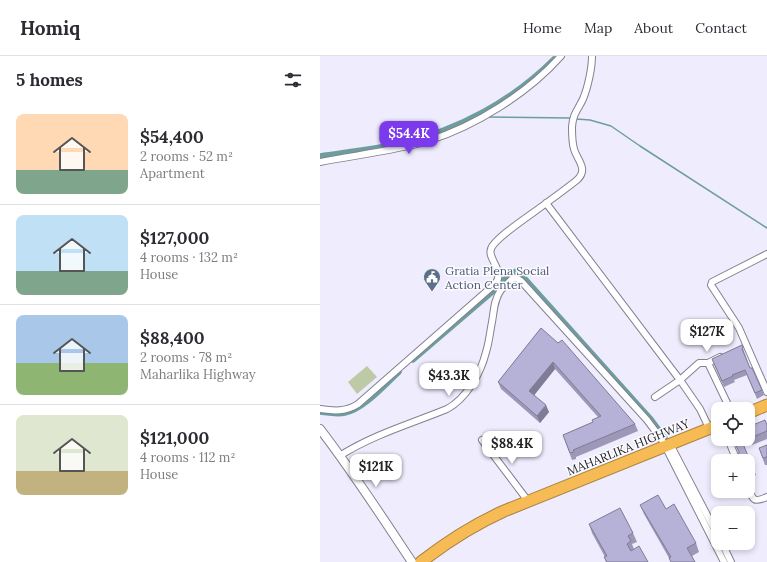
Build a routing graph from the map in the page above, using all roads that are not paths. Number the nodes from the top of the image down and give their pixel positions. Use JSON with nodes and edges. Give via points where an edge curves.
{"nodes":[{"id":1,"x":562,"y":56,"type":"edge"},
{"id":2,"x":592,"y":56,"type":"edge"},
{"id":3,"x":320,"y":162,"type":"edge"},
{"id":4,"x":546,"y":203,"type":"junction"},
{"id":5,"x":767,"y":254,"type":"edge"},
{"id":6,"x":495,"y":284,"type":"junction"},
{"id":7,"x":501,"y":290,"type":"junction"},
{"id":8,"x":746,"y":344,"type":"junction"},
{"id":9,"x":740,"y":347,"type":"edge"},
{"id":10,"x":727,"y":353,"type":"edge"},
{"id":11,"x":708,"y":363,"type":"junction"},
{"id":12,"x":680,"y":380,"type":"junction"},
{"id":13,"x":767,"y":392,"type":"edge"},
{"id":14,"x":655,"y":397,"type":"dead end"},
{"id":15,"x":727,"y":402,"type":"edge"},
{"id":16,"x":767,"y":405,"type":"edge"},
{"id":17,"x":320,"y":409,"type":"edge"},
{"id":18,"x":755,"y":410,"type":"edge"},
{"id":19,"x":711,"y":423,"type":"edge"},
{"id":20,"x":711,"y":428,"type":"edge"},
{"id":21,"x":320,"y":429,"type":"edge"},
{"id":22,"x":482,"y":440,"type":"dead end"},
{"id":23,"x":668,"y":445,"type":"junction"},
{"id":24,"x":341,"y":455,"type":"junction"},
{"id":25,"x":767,"y":497,"type":"edge"},
{"id":26,"x":753,"y":498,"type":"edge"},
{"id":27,"x":528,"y":501,"type":"junction"},
{"id":28,"x":711,"y":523,"type":"edge"},
{"id":29,"x":726,"y":550,"type":"edge"},
{"id":30,"x":412,"y":562,"type":"edge"},
{"id":31,"x":421,"y":562,"type":"edge"},
{"id":32,"x":724,"y":562,"type":"edge"},
{"id":33,"x":732,"y":562,"type":"edge"}],
"edges":[{"from":1,"to":3,"type":"street","via":[[514,97],[454,131],[402,147]]},
{"from":2,"to":4,"type":"street","via":[[586,92],[572,123],[574,148],[582,172]]},
{"from":4,"to":6,"type":"street","via":[[504,234],[491,248],[490,253],[498,274]]},
{"from":4,"to":12,"type":"street"},
{"from":5,"to":8,"type":"street","via":[[711,284],[736,322]]},
{"from":6,"to":7,"type":"street"},
{"from":6,"to":17,"type":"street","via":[[358,404],[340,411]]},
{"from":7,"to":23,"type":"street","via":[[514,278],[521,281]]},
{"from":7,"to":24,"type":"street","via":[[496,299],[484,359],[463,397],[447,410],[379,435]]},
{"from":8,"to":9,"type":"street"},
{"from":8,"to":13,"type":"street"},
{"from":10,"to":11,"type":"street"},
{"from":11,"to":12,"type":"street","via":[[698,363]]},
{"from":11,"to":15,"type":"street"},
{"from":12,"to":14,"type":"street"},
{"from":12,"to":19,"type":"street"},
{"from":16,"to":18,"type":"highway"},
{"from":20,"to":23,"type":"highway","name":"MAHARLIKA HIGHWAY"},
{"from":21,"to":24,"type":"street"},
{"from":22,"to":27,"type":"street"},
{"from":23,"to":27,"type":"highway","name":"MAHARLIKA HIGHWAY"},
{"from":23,"to":28,"type":"street"},
{"from":23,"to":32,"type":"street"},
{"from":24,"to":30,"type":"street"},
{"from":25,"to":26,"type":"street","via":[[759,500]]},
{"from":27,"to":31,"type":"highway","name":"MAHARLIKA HIGHWAY","via":[[480,522]]},
{"from":29,"to":33,"type":"street"}]}
